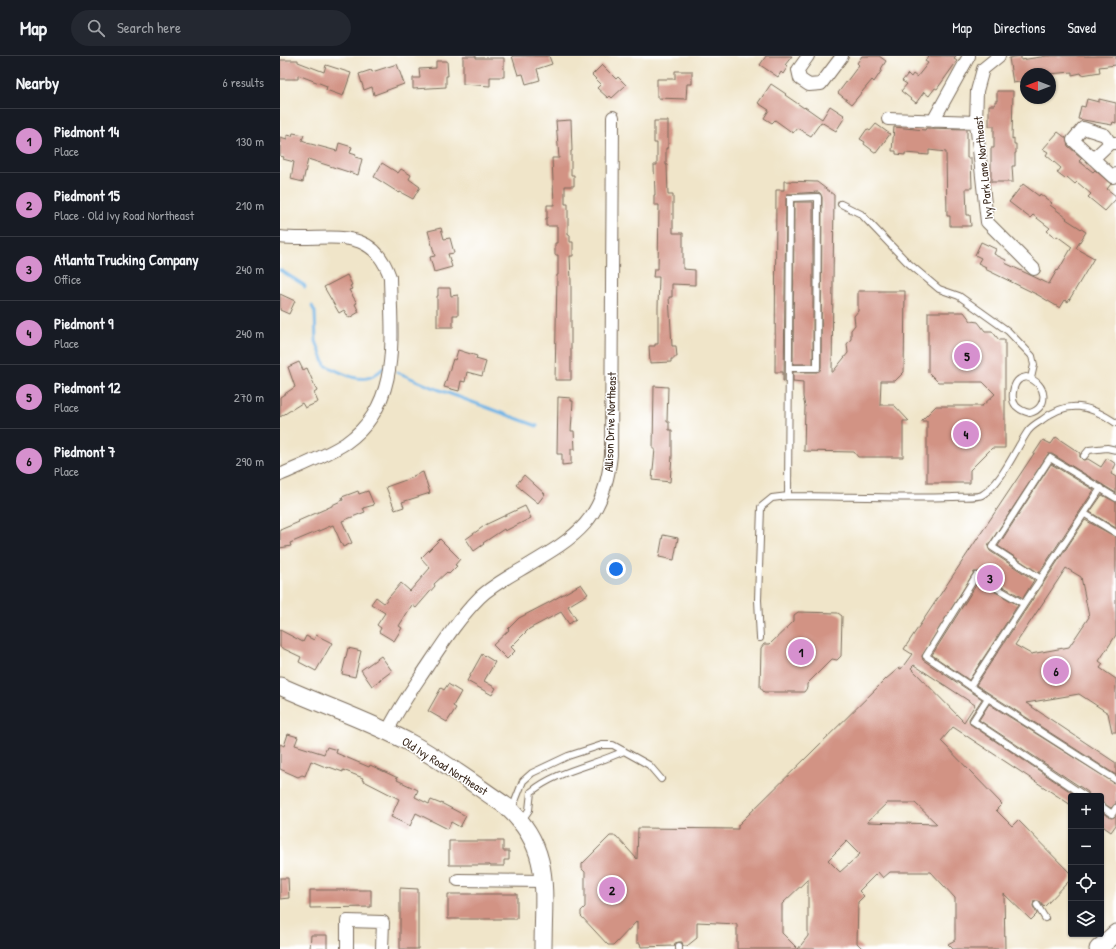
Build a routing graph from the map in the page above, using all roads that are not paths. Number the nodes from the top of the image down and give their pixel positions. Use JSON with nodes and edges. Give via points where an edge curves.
{"nodes":[{"id":1,"x":808,"y":56,"type":"edge"},
{"id":2,"x":842,"y":56,"type":"edge"},
{"id":3,"x":999,"y":56,"type":"edge"},
{"id":4,"x":969,"y":57,"type":"edge"},
{"id":5,"x":986,"y":66,"type":"junction"},
{"id":6,"x":613,"y":117,"type":"dead end"},
{"id":7,"x":888,"y":119,"type":"dead end"},
{"id":8,"x":933,"y":121,"type":"junction"},
{"id":9,"x":976,"y":122,"type":"junction"},
{"id":10,"x":1113,"y":143,"type":"edge"},
{"id":11,"x":1093,"y":159,"type":"junction"},
{"id":12,"x":1116,"y":174,"type":"edge"},
{"id":13,"x":841,"y":204,"type":"dead end"},
{"id":14,"x":280,"y":237,"type":"edge"},
{"id":15,"x":1034,"y":270,"type":"dead end"},
{"id":16,"x":789,"y":368,"type":"junction"},
{"id":17,"x":1031,"y":378,"type":"junction"},
{"id":18,"x":1039,"y":409,"type":"junction"},
{"id":19,"x":1046,"y":416,"type":"junction"},
{"id":20,"x":1116,"y":423,"type":"edge"},
{"id":21,"x":1116,"y":450,"type":"edge"},
{"id":22,"x":1084,"y":456,"type":"dead end"},
{"id":23,"x":280,"y":475,"type":"edge"},
{"id":24,"x":1101,"y":488,"type":"junction"},
{"id":25,"x":788,"y":496,"type":"junction"},
{"id":26,"x":1116,"y":498,"type":"edge"},
{"id":27,"x":1085,"y":514,"type":"junction"},
{"id":28,"x":1116,"y":533,"type":"edge"},
{"id":29,"x":1041,"y":578,"type":"junction"},
{"id":30,"x":1024,"y":604,"type":"junction"},
{"id":31,"x":760,"y":638,"type":"dead end"},
{"id":32,"x":280,"y":686,"type":"edge"},
{"id":33,"x":970,"y":686,"type":"junction"},
{"id":34,"x":988,"y":698,"type":"junction"},
{"id":35,"x":387,"y":732,"type":"junction"},
{"id":36,"x":624,"y":751,"type":"junction"},
{"id":37,"x":661,"y":779,"type":"dead end"},
{"id":38,"x":1116,"y":780,"type":"edge"},
{"id":39,"x":1081,"y":793,"type":"edge"},
{"id":40,"x":1104,"y":808,"type":"edge"},
{"id":41,"x":1116,"y":808,"type":"edge"},
{"id":42,"x":516,"y":816,"type":"junction"},
{"id":43,"x":458,"y":880,"type":"dead end"},
{"id":44,"x":543,"y":881,"type":"junction"},
{"id":45,"x":1037,"y":905,"type":"dead end"},
{"id":46,"x":1045,"y":918,"type":"dead end"},
{"id":47,"x":347,"y":949,"type":"edge"},
{"id":48,"x":382,"y":949,"type":"edge"},
{"id":49,"x":542,"y":949,"type":"edge"}],
"edges":[{"from":1,"to":2,"type":"street","via":[[798,70],[800,79],[809,85],[821,84]]},
{"from":3,"to":5,"type":"street"},
{"from":4,"to":5,"type":"street"},
{"from":4,"to":8,"type":"street"},
{"from":5,"to":9,"type":"street","name":"Ivy Park Lane Northeast","via":[[977,90]]},
{"from":6,"to":35,"type":"street","name":"Allison Drive Northeast","via":[[611,455],[604,492],[592,516],[572,538],[497,584],[468,610],[453,627],[399,709]]},
{"from":7,"to":8,"type":"street"},
{"from":8,"to":9,"type":"street"},
{"from":9,"to":15,"type":"street","name":"Ivy Park Lane Northeast","via":[[987,222]]},
{"from":10,"to":11,"type":"street"},
{"from":10,"to":11,"type":"street","via":[[1105,135],[1083,128],[1073,140]]},
{"from":11,"to":12,"type":"street","via":[[1113,177]]},
{"from":13,"to":17,"type":"lane","via":[[861,214],[907,262],[940,289],[959,296],[1008,332],[1032,356],[1034,365]]},
{"from":14,"to":23,"type":"street","via":[[358,240],[379,255],[390,278],[391,356],[384,394],[375,412],[363,427],[333,450]]},
{"from":16,"to":16,"type":"lane","via":[[790,198],[818,197],[817,368]]},
{"from":16,"to":25,"type":"lane"},
{"from":17,"to":18,"type":"lane","via":[[1042,388],[1043,399]]},
{"from":17,"to":18,"type":"lane","via":[[1019,379],[1013,391],[1014,402],[1016,407],[1030,413]]},
{"from":18,"to":19,"type":"lane"},
{"from":19,"to":20,"type":"lane","via":[[1061,408],[1083,407]]},
{"from":19,"to":25,"type":"lane","via":[[1029,430],[1006,468],[981,496]]},
{"from":21,"to":22,"type":"lane","via":[[1089,450]]},
{"from":24,"to":26,"type":"lane"},
{"from":24,"to":27,"type":"lane"},
{"from":24,"to":29,"type":"lane","via":[[1050,458],[992,547]]},
{"from":25,"to":31,"type":"lane","via":[[772,498],[761,507],[758,600]]},
{"from":27,"to":28,"type":"lane"},
{"from":27,"to":29,"type":"lane"},
{"from":29,"to":30,"type":"lane"},
{"from":30,"to":33,"type":"lane"},
{"from":30,"to":33,"type":"lane","via":[[976,576],[926,656]]},
{"from":32,"to":35,"type":"street","name":"Old Ivy Road Northeast"},
{"from":33,"to":34,"type":"lane"},
{"from":34,"to":38,"type":"lane"},
{"from":34,"to":39,"type":"lane","via":[[973,721]]},
{"from":35,"to":42,"type":"street","name":"Old Ivy Road Northeast","via":[[432,756]]},
{"from":36,"to":37,"type":"lane","via":[[650,765]]},
{"from":36,"to":42,"type":"lane","via":[[543,783],[531,792],[529,810]]},
{"from":36,"to":42,"type":"lane","via":[[613,745],[602,745],[568,756],[532,773],[523,781]]},
{"from":40,"to":41,"type":"lane","via":[[1112,814]]},
{"from":42,"to":44,"type":"street","name":"Old Ivy Road Northeast","via":[[532,837],[538,851]]},
{"from":43,"to":44,"type":"street"},
{"from":44,"to":49,"type":"street","name":"Old Ivy Road Northeast"},
{"from":45,"to":46,"type":"lane"},
{"from":47,"to":48,"type":"street","via":[[347,921],[383,922]]}]}
